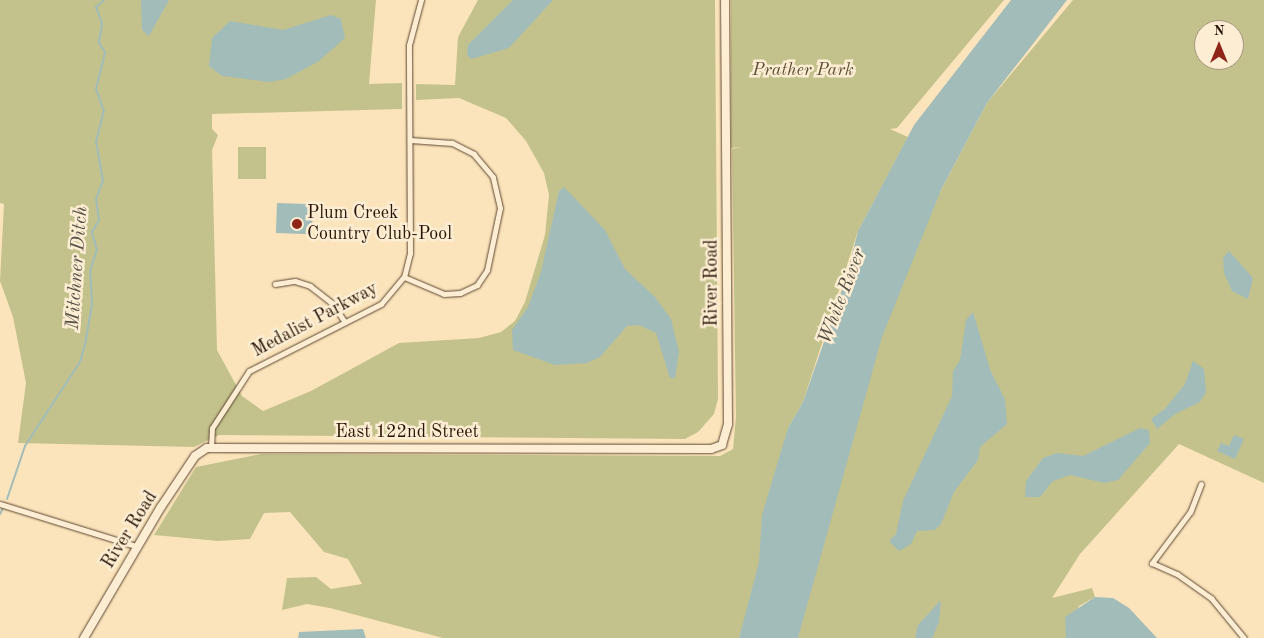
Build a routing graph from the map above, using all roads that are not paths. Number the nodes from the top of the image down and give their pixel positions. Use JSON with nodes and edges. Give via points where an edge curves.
{"nodes":[{"id":1,"x":421,"y":0,"type":"edge"},
{"id":2,"x":725,"y":0,"type":"edge"},
{"id":3,"x":410,"y":140,"type":"junction"},
{"id":4,"x":404,"y":277,"type":"junction"},
{"id":5,"x":275,"y":284,"type":"dead end"},
{"id":6,"x":345,"y":322,"type":"junction"},
{"id":7,"x":211,"y":447,"type":"junction"},
{"id":8,"x":604,"y":448,"type":"joint"},
{"id":9,"x":1201,"y":484,"type":"dead end"},
{"id":10,"x":0,"y":504,"type":"edge"},
{"id":11,"x":136,"y":546,"type":"junction"},
{"id":12,"x":84,"y":638,"type":"edge"},
{"id":13,"x":1244,"y":638,"type":"edge"}],
"edges":[{"from":1,"to":3,"type":"street","name":"Medalist Parkway","via":[[409,45]]},
{"from":2,"to":8,"type":"street","name":"River Road","via":[[726,438],[714,449]]},
{"from":3,"to":4,"type":"street","name":"Medalist Parkway","via":[[410,253]]},
{"from":3,"to":4,"type":"street","via":[[452,143],[474,154],[493,177],[500,208],[487,270],[477,285],[460,293],[444,294]]},
{"from":4,"to":6,"type":"street","name":"Medalist Parkway","via":[[381,304]]},
{"from":5,"to":6,"type":"street","via":[[295,281],[310,286],[332,303]]},
{"from":6,"to":7,"type":"street","name":"Medalist Parkway","via":[[244,376],[212,428]]},
{"from":7,"to":8,"type":"street","name":"East 122nd Street"},
{"from":7,"to":11,"type":"street","name":"River Road","via":[[195,456]]},
{"from":9,"to":13,"type":"street","via":[[1190,512],[1152,563],[1185,579],[1211,598]]},
{"from":10,"to":11,"type":"street"},
{"from":11,"to":12,"type":"street","name":"River Road"}]}
